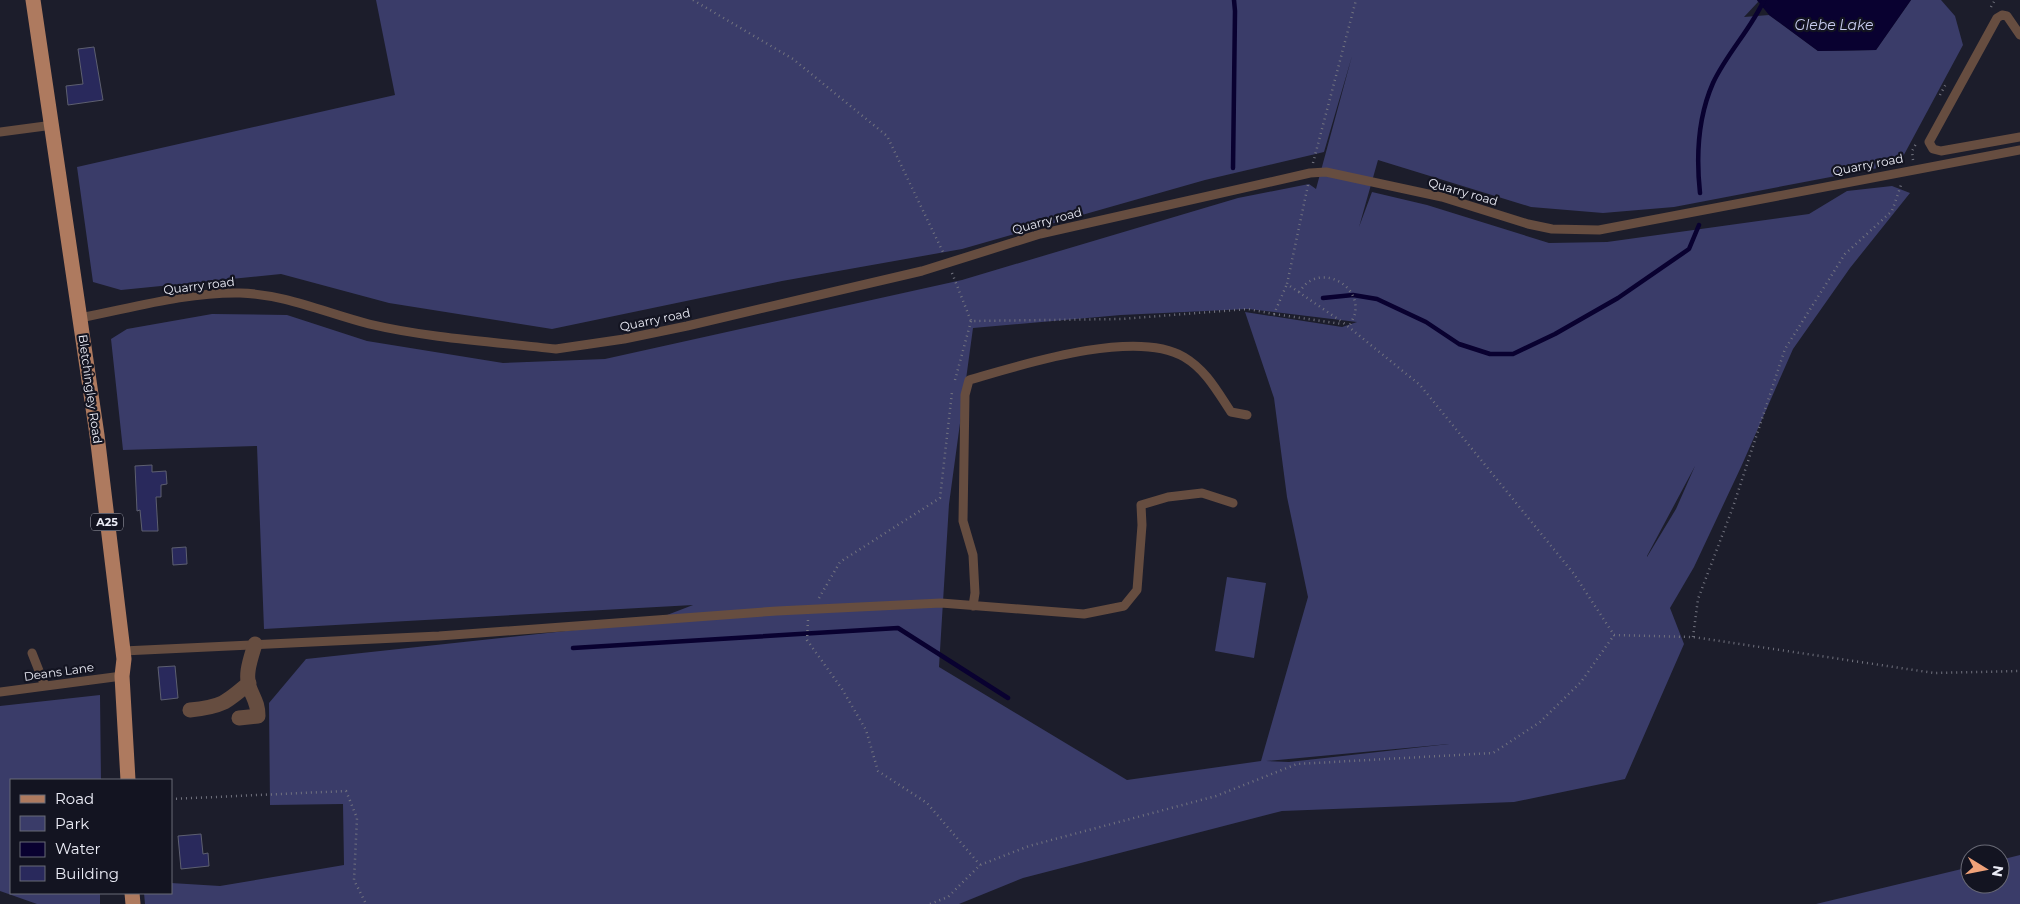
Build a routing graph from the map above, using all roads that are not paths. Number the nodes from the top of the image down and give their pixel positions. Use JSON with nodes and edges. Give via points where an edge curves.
{"nodes":[{"id":1,"x":33,"y":0,"type":"edge"},
{"id":2,"x":2020,"y":35,"type":"edge"},
{"id":3,"x":53,"y":125,"type":"junction"},
{"id":4,"x":0,"y":132,"type":"edge"},
{"id":5,"x":2020,"y":137,"type":"edge"},
{"id":6,"x":2020,"y":150,"type":"edge"},
{"id":7,"x":80,"y":318,"type":"junction"},
{"id":8,"x":1247,"y":415,"type":"dead end"},
{"id":9,"x":1233,"y":503,"type":"dead end"},
{"id":10,"x":973,"y":606,"type":"junction"},
{"id":11,"x":255,"y":644,"type":"junction"},
{"id":12,"x":123,"y":651,"type":"junction"},
{"id":13,"x":32,"y":653,"type":"dead end"},
{"id":14,"x":122,"y":676,"type":"junction"},
{"id":15,"x":249,"y":683,"type":"junction"},
{"id":16,"x":45,"y":686,"type":"junction"},
{"id":17,"x":0,"y":692,"type":"edge"},
{"id":18,"x":190,"y":710,"type":"dead end"},
{"id":19,"x":239,"y":718,"type":"dead end"},
{"id":20,"x":128,"y":779,"type":"edge"}],
"edges":[{"from":1,"to":3,"type":"main road","name":"Bletchingley Road","number":"A25"},
{"from":2,"to":5,"type":"lane","via":[[2007,16],[1997,18],[1929,142],[1933,150],[1941,151]]},
{"from":3,"to":4,"type":"lane"},
{"from":3,"to":7,"type":"main road","name":"Bletchingley Road","number":"A25"},
{"from":6,"to":7,"type":"lane","name":"Quarry road","via":[[1630,226],[1580,230],[1528,224],[1442,197],[1326,172],[1310,173],[1040,234],[948,263],[686,326],[624,340],[556,349],[369,324],[292,302],[242,293],[187,297]]},
{"from":7,"to":12,"type":"main road","name":"Bletchingley Road","number":"A25"},
{"from":8,"to":10,"type":"lane","via":[[1231,412],[1207,375],[1184,357],[1147,346],[1096,349],[1027,363],[969,380],[963,521],[973,555]]},
{"from":9,"to":10,"type":"lane","via":[[1202,493],[1141,505],[1137,590],[1124,606],[1084,614]]},
{"from":10,"to":11,"type":"lane","via":[[941,603],[438,636]]},
{"from":11,"to":12,"type":"lane"},
{"from":11,"to":15,"type":"street","via":[[248,669]]},
{"from":12,"to":14,"type":"main road","name":"Bletchingley Road","number":"A25"},
{"from":13,"to":16,"type":"lane"},
{"from":14,"to":16,"type":"lane","name":"Deans Lane"},
{"from":14,"to":20,"type":"main road","name":"Bletchingley Road","number":"A25"},
{"from":15,"to":18,"type":"street","via":[[215,708]]},
{"from":15,"to":19,"type":"street","via":[[258,704],[258,716]]},
{"from":16,"to":17,"type":"lane","name":"Deans Lane"}]}
